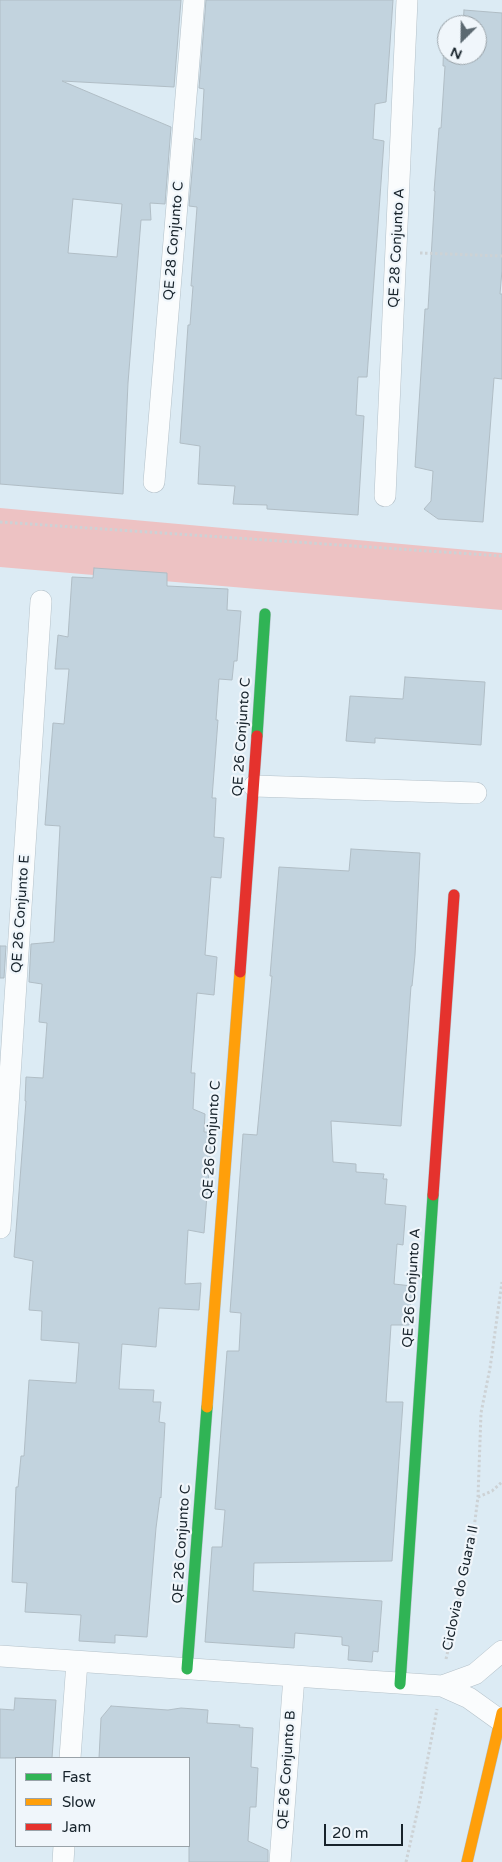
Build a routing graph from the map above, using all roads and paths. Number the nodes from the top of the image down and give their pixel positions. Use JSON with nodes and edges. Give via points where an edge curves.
{"nodes":[{"id":1,"x":194,"y":0,"type":"edge"},
{"id":2,"x":406,"y":0,"type":"edge"},
{"id":3,"x":396,"y":252,"type":"junction"},
{"id":4,"x":502,"y":256,"type":"edge"},
{"id":5,"x":154,"y":482,"type":"dead end"},
{"id":6,"x":385,"y":496,"type":"dead end"},
{"id":7,"x":0,"y":522,"type":"edge"},
{"id":8,"x":502,"y":556,"type":"edge"},
{"id":9,"x":41,"y":601,"type":"dead end"},
{"id":10,"x":264,"y":614,"type":"dead end"},
{"id":11,"x":254,"y":786,"type":"junction"},
{"id":12,"x":476,"y":793,"type":"dead end"},
{"id":13,"x":454,"y":894,"type":"dead end"},
{"id":14,"x":0,"y":1228,"type":"edge"},
{"id":15,"x":502,"y":1282,"type":"edge"},
{"id":16,"x":502,"y":1482,"type":"edge"},
{"id":17,"x":478,"y":1497,"type":"junction"},
{"id":18,"x":502,"y":1651,"type":"edge"},
{"id":19,"x":0,"y":1656,"type":"edge"},
{"id":20,"x":76,"y":1662,"type":"junction"},
{"id":21,"x":188,"y":1669,"type":"junction"},
{"id":22,"x":294,"y":1677,"type":"junction"},
{"id":23,"x":400,"y":1684,"type":"junction"},
{"id":24,"x":442,"y":1686,"type":"junction"},
{"id":25,"x":501,"y":1717,"type":"edge"},
{"id":26,"x":70,"y":1757,"type":"edge"},
{"id":27,"x":64,"y":1847,"type":"edge"},
{"id":28,"x":63,"y":1862,"type":"edge"},
{"id":29,"x":280,"y":1862,"type":"edge"},
{"id":30,"x":406,"y":1862,"type":"edge"},
{"id":31,"x":467,"y":1862,"type":"edge"}],
"edges":[{"from":1,"to":5,"type":"street","name":"QE 28 Conjunto C"},
{"from":2,"to":3,"type":"street","name":"QE 28 Conjunto A"},
{"from":3,"to":4,"type":"path"},
{"from":3,"to":6,"type":"street","name":"QE 28 Conjunto A"},
{"from":7,"to":8,"type":"path"},
{"from":9,"to":14,"type":"street","name":"QE 26 Conjunto E"},
{"from":10,"to":11,"type":"street","name":"QE 26 Conjunto C"},
{"from":11,"to":12,"type":"street"},
{"from":11,"to":21,"type":"street","name":"QE 26 Conjunto C"},
{"from":13,"to":23,"type":"street","name":"QE 26 Conjunto A"},
{"from":15,"to":17,"type":"path","name":"Ciclovia do Guara II","via":[[481,1413]]},
{"from":16,"to":17,"type":"path"},
{"from":17,"to":24,"type":"path","name":"Ciclovia do Guara II","via":[[472,1544]]},
{"from":18,"to":24,"type":"street","via":[[474,1674]]},
{"from":19,"to":20,"type":"street"},
{"from":20,"to":21,"type":"street"},
{"from":20,"to":26,"type":"street"},
{"from":21,"to":22,"type":"street"},
{"from":22,"to":23,"type":"street"},
{"from":22,"to":29,"type":"street","name":"QE 26 Conjunto B"},
{"from":23,"to":24,"type":"street"},
{"from":24,"to":25,"type":"street"},
{"from":24,"to":30,"type":"path","name":"Ciclovia do Guara II"},
{"from":25,"to":31,"type":"street"},
{"from":27,"to":28,"type":"street"}]}
